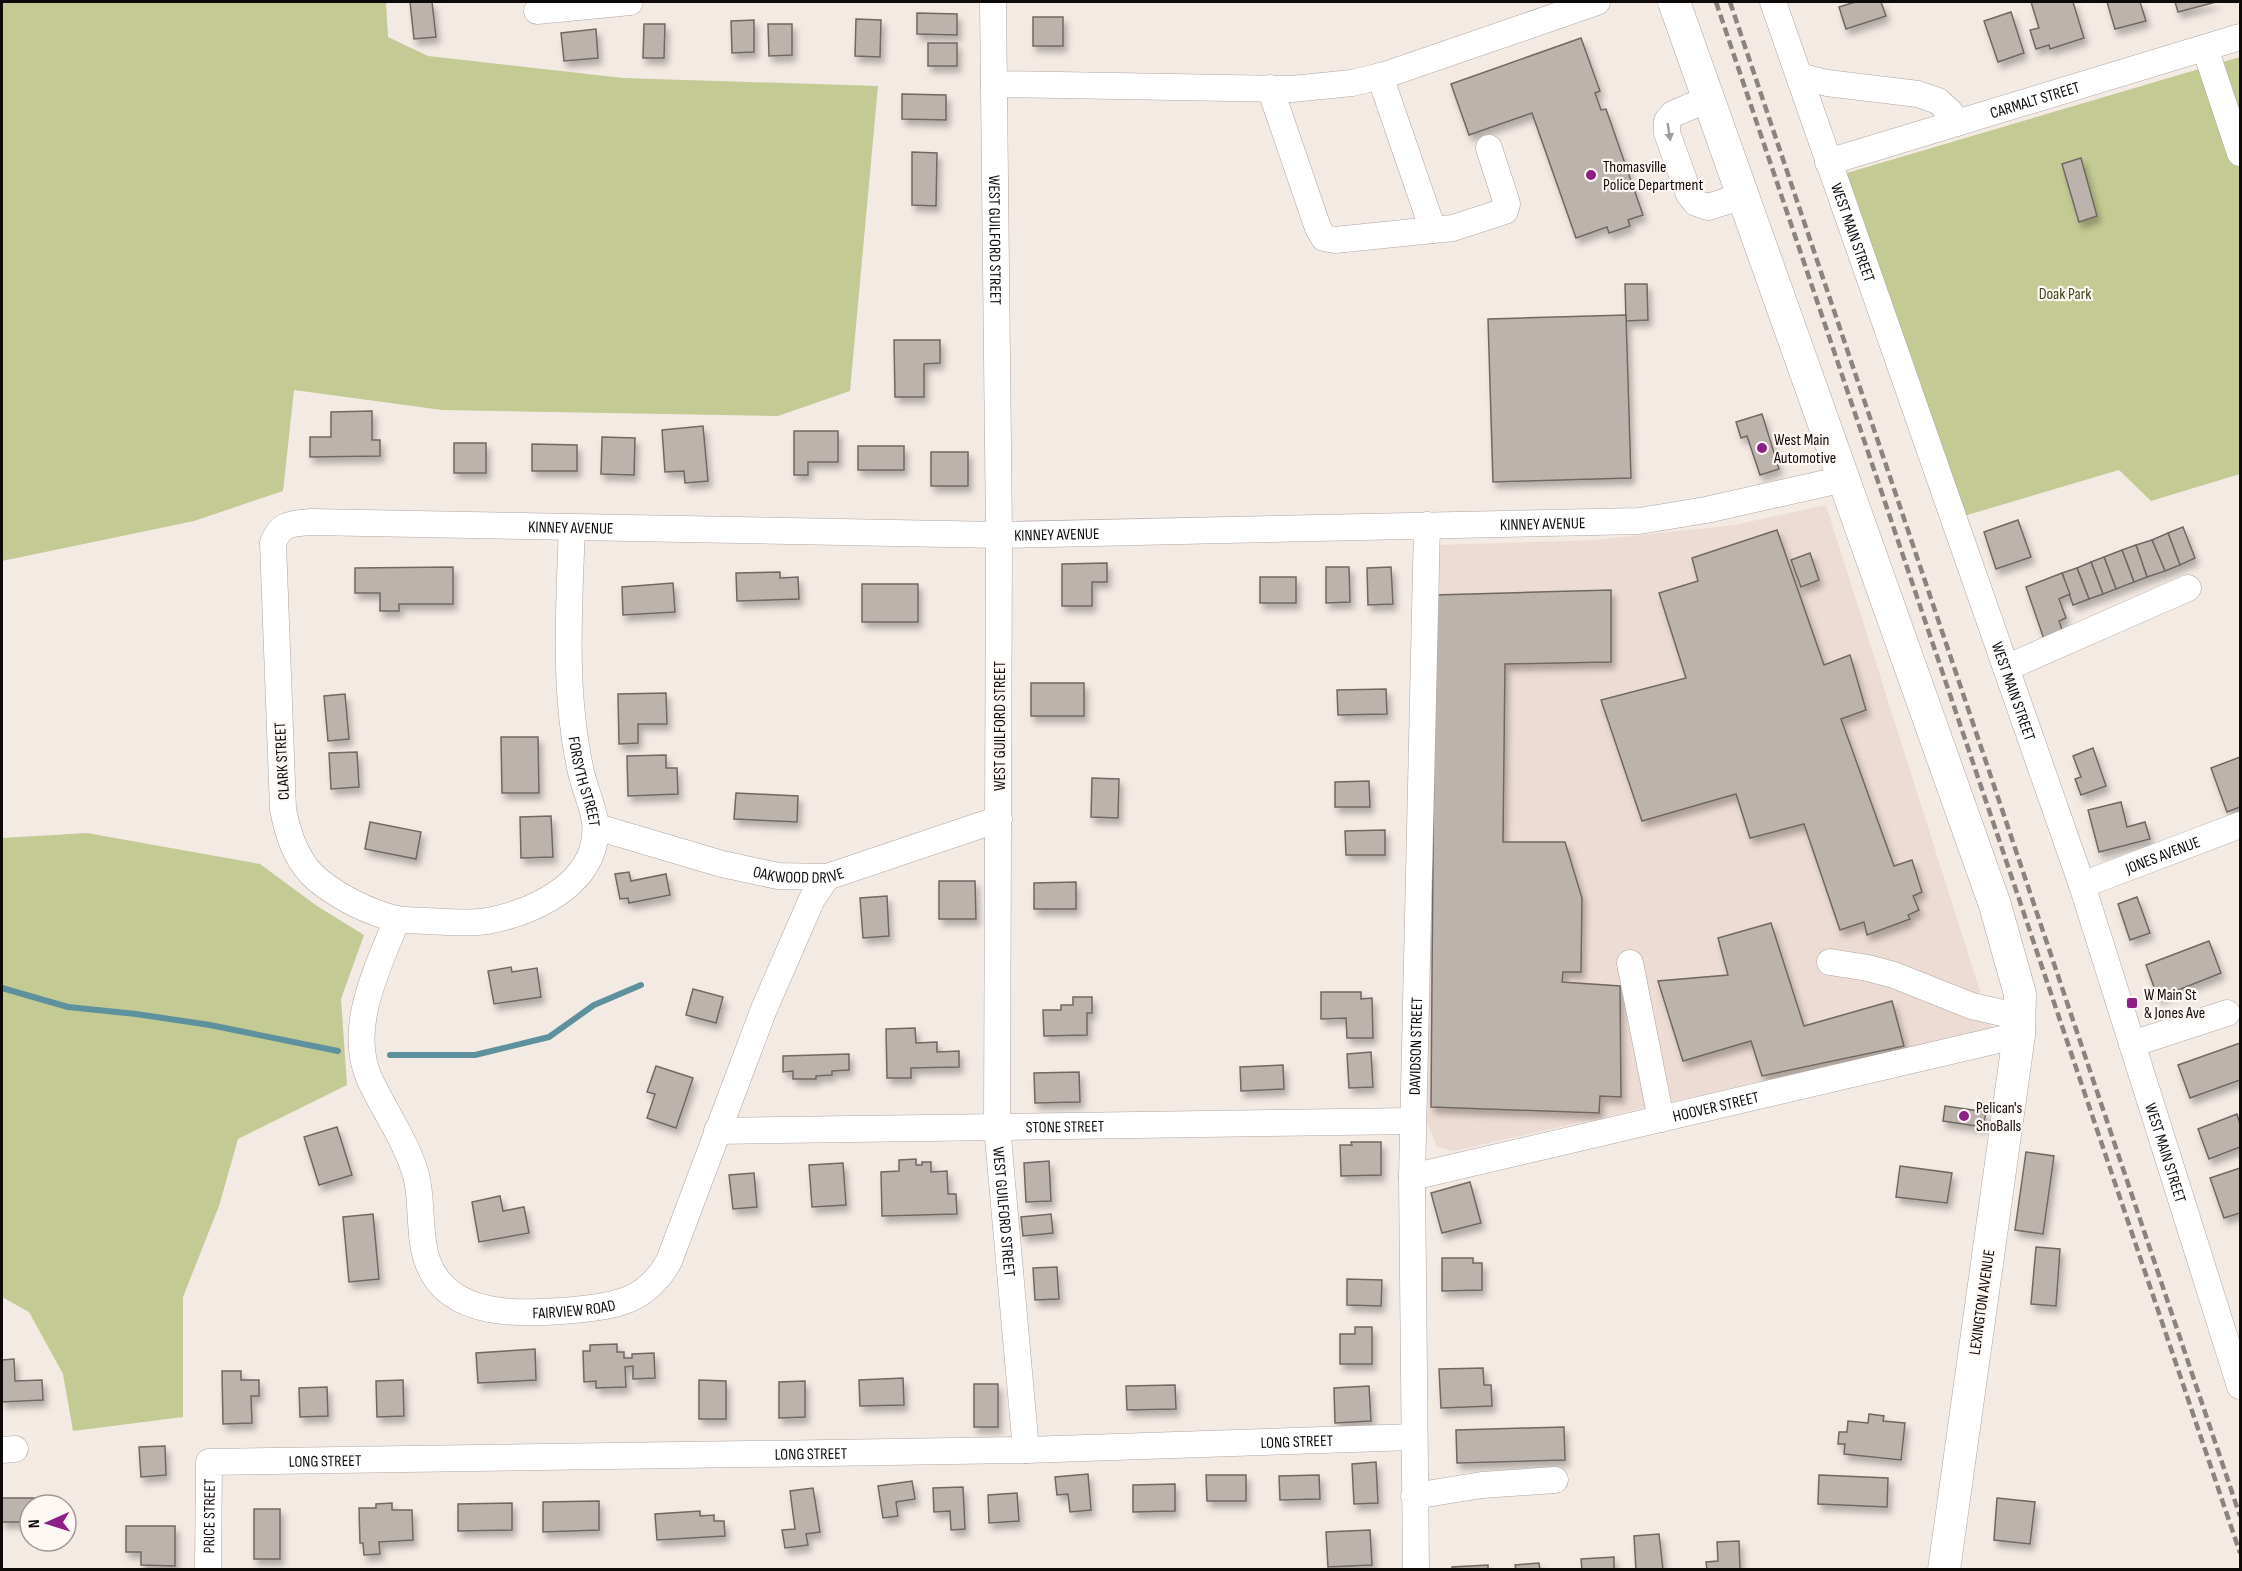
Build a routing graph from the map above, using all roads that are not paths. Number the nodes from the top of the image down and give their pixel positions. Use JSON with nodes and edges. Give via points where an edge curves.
{"nodes":[{"id":1,"x":630,"y":2,"type":"edge"},
{"id":2,"x":993,"y":2,"type":"edge"},
{"id":3,"x":1597,"y":2,"type":"edge"},
{"id":4,"x":1674,"y":2,"type":"edge"},
{"id":5,"x":1773,"y":2,"type":"edge"},
{"id":6,"x":538,"y":15,"type":"edge"},
{"id":7,"x":2241,"y":37,"type":"edge"},
{"id":8,"x":2205,"y":48,"type":"junction"},
{"id":9,"x":1380,"y":76,"type":"junction"},
{"id":10,"x":1799,"y":76,"type":"junction"},
{"id":11,"x":994,"y":84,"type":"junction"},
{"id":12,"x":1270,"y":88,"type":"junction"},
{"id":13,"x":1708,"y":99,"type":"junction"},
{"id":14,"x":1957,"y":123,"type":"junction"},
{"id":15,"x":1489,"y":148,"type":"dead end"},
{"id":16,"x":2241,"y":153,"type":"edge"},
{"id":17,"x":1828,"y":162,"type":"junction"},
{"id":18,"x":1743,"y":195,"type":"junction"},
{"id":19,"x":1433,"y":230,"type":"junction"},
{"id":20,"x":1844,"y":479,"type":"junction"},
{"id":21,"x":1427,"y":525,"type":"junction"},
{"id":22,"x":572,"y":527,"type":"junction"},
{"id":23,"x":999,"y":535,"type":"junction"},
{"id":24,"x":273,"y":543,"type":"joint"},
{"id":25,"x":2188,"y":588,"type":"dead end"},
{"id":26,"x":2006,"y":668,"type":"junction"},
{"id":27,"x":999,"y":819,"type":"junction"},
{"id":28,"x":2241,"y":825,"type":"edge"},
{"id":29,"x":597,"y":827,"type":"junction"},
{"id":30,"x":827,"y":877,"type":"junction"},
{"id":31,"x":2082,"y":885,"type":"junction"},
{"id":32,"x":397,"y":919,"type":"junction"},
{"id":33,"x":1830,"y":962,"type":"dead end"},
{"id":34,"x":1630,"y":963,"type":"dead end"},
{"id":35,"x":2227,"y":1013,"type":"dead end"},
{"id":36,"x":2020,"y":1026,"type":"junction"},
{"id":37,"x":2133,"y":1044,"type":"junction"},
{"id":38,"x":1661,"y":1119,"type":"junction"},
{"id":39,"x":1413,"y":1121,"type":"junction"},
{"id":40,"x":997,"y":1126,"type":"junction"},
{"id":41,"x":717,"y":1131,"type":"junction"},
{"id":42,"x":1412,"y":1178,"type":"junction"},
{"id":43,"x":2235,"y":1329,"type":"edge"},
{"id":44,"x":2241,"y":1386,"type":"edge"},
{"id":45,"x":1413,"y":1437,"type":"junction"},
{"id":46,"x":1026,"y":1450,"type":"junction"},
{"id":47,"x":209,"y":1462,"type":"joint"},
{"id":48,"x":1555,"y":1480,"type":"dead end"},
{"id":49,"x":1414,"y":1496,"type":"junction"},
{"id":50,"x":208,"y":1569,"type":"edge"},
{"id":51,"x":1416,"y":1569,"type":"edge"},
{"id":52,"x":1944,"y":1569,"type":"edge"}],
"edges":[{"from":1,"to":6,"type":"street"},
{"from":2,"to":11,"type":"street","name":"WEST GUILFORD STREET"},
{"from":3,"to":9,"type":"street"},
{"from":4,"to":13,"type":"main road"},
{"from":5,"to":10,"type":"street","name":"WEST MAIN STREET"},
{"from":7,"to":8,"type":"street","name":"CARMALT STREET"},
{"from":8,"to":14,"type":"street","name":"CARMALT STREET"},
{"from":8,"to":16,"type":"street"},
{"from":9,"to":12,"type":"street","via":[[1352,83]]},
{"from":9,"to":19,"type":"street"},
{"from":10,"to":14,"type":"street","via":[[1918,94],[1938,101]]},
{"from":10,"to":17,"type":"street","name":"WEST MAIN STREET"},
{"from":11,"to":12,"type":"street"},
{"from":11,"to":23,"type":"street","name":"WEST GUILFORD STREET"},
{"from":12,"to":19,"type":"street","via":[[1324,237],[1335,240]]},
{"from":13,"to":18,"type":"main road"},
{"from":13,"to":18,"type":"street","one_way":true,"via":[[1673,114],[1667,121],[1667,133],[1689,194],[1696,203],[1708,207]]},
{"from":14,"to":17,"type":"street","name":"CARMALT STREET"},
{"from":15,"to":19,"type":"street","via":[[1507,204],[1505,211],[1454,228]]},
{"from":17,"to":26,"type":"street","name":"WEST MAIN STREET"},
{"from":18,"to":20,"type":"main road"},
{"from":20,"to":21,"type":"street","name":"KINNEY AVENUE","via":[[1639,521]]},
{"from":20,"to":36,"type":"main road","via":[[1995,905],[2020,994]]},
{"from":21,"to":23,"type":"street","name":"KINNEY AVENUE"},
{"from":21,"to":39,"type":"street","name":"DAVIDSON STREET"},
{"from":22,"to":23,"type":"street","name":"KINNEY AVENUE"},
{"from":22,"to":24,"type":"street","name":"KINNEY AVENUE","via":[[311,522],[288,524],[277,531]]},
{"from":22,"to":29,"type":"street","name":"FORSYTH STREET","via":[[568,650],[572,710],[578,759]]},
{"from":23,"to":27,"type":"street","name":"WEST GUILFORD STREET"},
{"from":24,"to":32,"type":"street","name":"CLARK STREET","via":[[282,798],[287,832],[296,853],[317,880],[349,901]]},
{"from":25,"to":26,"type":"street"},
{"from":26,"to":31,"type":"street","name":"WEST MAIN STREET"},
{"from":27,"to":30,"type":"street","name":"OAKWOOD DRIVE"},
{"from":27,"to":40,"type":"street","name":"WEST GUILFORD STREET"},
{"from":28,"to":31,"type":"street","name":"JONES AVENUE"},
{"from":29,"to":30,"type":"street","name":"OAKWOOD DRIVE","via":[[722,864],[778,876]]},
{"from":29,"to":32,"type":"street","name":"FORSYTH STREET","via":[[591,853],[576,879],[546,901],[486,921]]},
{"from":30,"to":41,"type":"street","name":"FAIRVIEW ROAD","via":[[812,899],[777,979]]},
{"from":31,"to":37,"type":"street","name":"WEST MAIN STREET"},
{"from":32,"to":41,"type":"street","name":"FAIRVIEW ROAD","via":[[360,1028],[364,1056],[369,1078],[416,1176],[427,1261],[436,1279],[458,1299],[474,1306],[524,1311],[604,1307],[637,1296],[660,1277],[669,1261]]},
{"from":33,"to":36,"type":"street","via":[[1894,975]]},
{"from":34,"to":38,"type":"street"},
{"from":35,"to":37,"type":"street"},
{"from":36,"to":38,"type":"street","name":"HOOVER STREET"},
{"from":36,"to":52,"type":"main road","name":"LEXINGTON AVENUE"},
{"from":37,"to":43,"type":"street","name":"WEST MAIN STREET"},
{"from":38,"to":42,"type":"street","name":"HOOVER STREET"},
{"from":39,"to":40,"type":"street","name":"STONE STREET"},
{"from":39,"to":42,"type":"street","name":"DAVIDSON STREET"},
{"from":40,"to":41,"type":"street","name":"STONE STREET"},
{"from":40,"to":46,"type":"street","name":"WEST GUILFORD STREET"},
{"from":42,"to":45,"type":"street","name":"DAVIDSON STREET"},
{"from":43,"to":44,"type":"street","name":"WEST MAIN STREET"},
{"from":45,"to":46,"type":"street","name":"LONG STREET"},
{"from":45,"to":49,"type":"street","name":"DAVIDSON STREET"},
{"from":46,"to":47,"type":"street","name":"LONG STREET"},
{"from":47,"to":50,"type":"street","name":"PRICE STREET"},
{"from":48,"to":49,"type":"street","via":[[1482,1485]]},
{"from":49,"to":51,"type":"street","name":"DAVIDSON STREET"}]}
